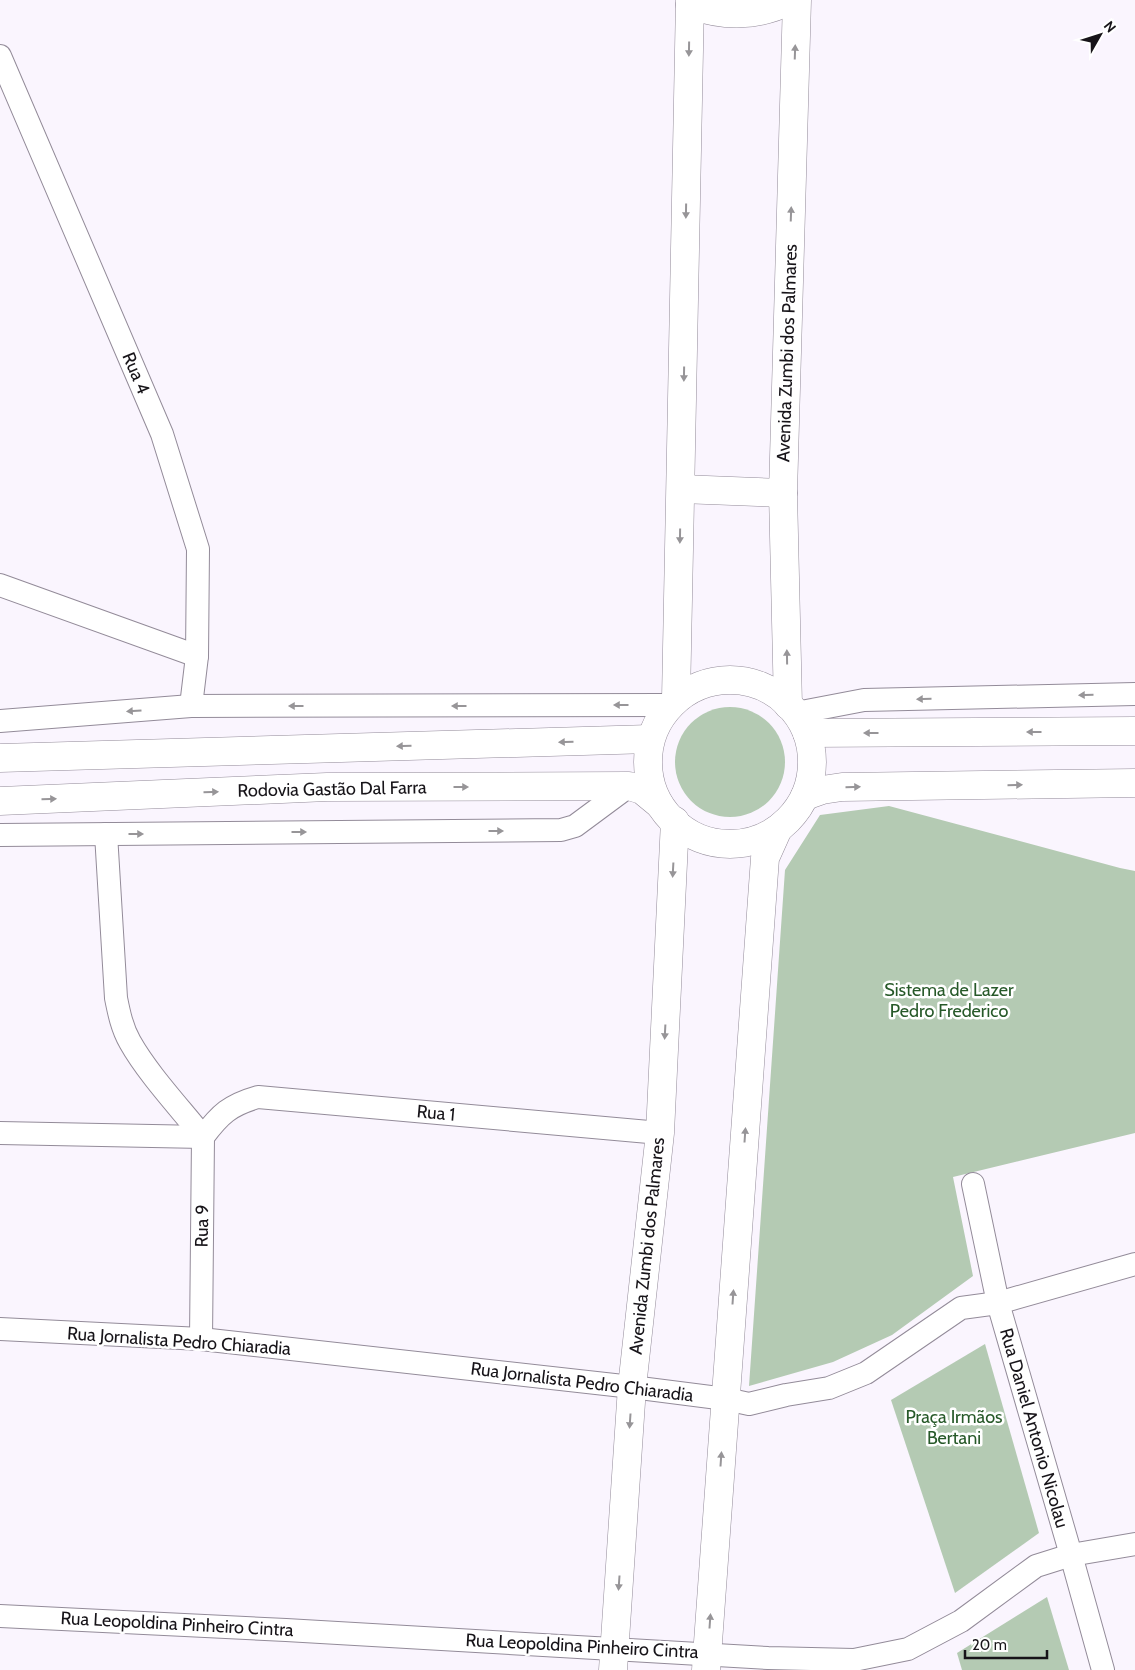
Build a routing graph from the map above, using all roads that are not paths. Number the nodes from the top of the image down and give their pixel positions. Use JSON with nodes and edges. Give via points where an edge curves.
{"nodes":[{"id":1,"x":790,"y":0,"type":"edge"},
{"id":2,"x":797,"y":0,"type":"edge"},
{"id":3,"x":690,"y":2,"type":"edge"},
{"id":4,"x":0,"y":56,"type":"edge"},
{"id":5,"x":682,"y":489,"type":"junction"},
{"id":6,"x":783,"y":493,"type":"junction"},
{"id":7,"x":0,"y":585,"type":"edge"},
{"id":8,"x":197,"y":656,"type":"junction"},
{"id":9,"x":1135,"y":694,"type":"edge"},
{"id":10,"x":673,"y":702,"type":"junction"},
{"id":11,"x":190,"y":706,"type":"junction"},
{"id":12,"x":797,"y":717,"type":"junction"},
{"id":13,"x":0,"y":721,"type":"edge"},
{"id":14,"x":1135,"y":731,"type":"edge"},
{"id":15,"x":650,"y":740,"type":"junction"},
{"id":16,"x":0,"y":758,"type":"edge"},
{"id":17,"x":1135,"y":783,"type":"edge"},
{"id":18,"x":629,"y":786,"type":"junction"},
{"id":19,"x":805,"y":796,"type":"junction"},
{"id":20,"x":0,"y":801,"type":"edge"},
{"id":21,"x":667,"y":813,"type":"junction"},
{"id":22,"x":778,"y":829,"type":"junction"},
{"id":23,"x":0,"y":834,"type":"edge"},
{"id":24,"x":106,"y":834,"type":"junction"},
{"id":25,"x":0,"y":1133,"type":"edge"},
{"id":26,"x":660,"y":1133,"type":"junction"},
{"id":27,"x":203,"y":1137,"type":"junction"},
{"id":28,"x":973,"y":1184,"type":"dead end"},
{"id":29,"x":1135,"y":1264,"type":"edge"},
{"id":30,"x":998,"y":1303,"type":"junction"},
{"id":31,"x":0,"y":1329,"type":"edge"},
{"id":32,"x":201,"y":1339,"type":"junction"},
{"id":33,"x":632,"y":1387,"type":"junction"},
{"id":34,"x":726,"y":1399,"type":"junction"},
{"id":35,"x":1135,"y":1544,"type":"edge"},
{"id":36,"x":1071,"y":1555,"type":"junction"},
{"id":37,"x":0,"y":1616,"type":"edge"},
{"id":38,"x":614,"y":1659,"type":"edge"},
{"id":39,"x":707,"y":1662,"type":"edge"},
{"id":40,"x":1103,"y":1670,"type":"edge"}],
"edges":[{"from":1,"to":3,"type":"street","via":[[759,12],[738,15],[714,12]]},
{"from":6,"to":2,"type":"street","name":"Avenida Zumbi dos Palmares","one_way":true},
{"from":3,"to":5,"type":"street","one_way":true},
{"from":4,"to":8,"type":"street","name":"Rua 4","via":[[162,434],[198,549]]},
{"from":5,"to":6,"type":"street"},
{"from":5,"to":10,"type":"street","one_way":true},
{"from":12,"to":6,"type":"street","name":"Avenida Zumbi dos Palmares","one_way":true},
{"from":7,"to":8,"type":"street"},
{"from":8,"to":11,"type":"street","name":"Rua 4"},
{"from":9,"to":12,"type":"street","one_way":true,"via":[[864,700]]},
{"from":10,"to":11,"type":"street","one_way":true},
{"from":10,"to":12,"type":"street","via":[[704,684],[744,681],[781,698]]},
{"from":10,"to":15,"type":"street","via":[[658,721]]},
{"from":11,"to":13,"type":"street","one_way":true},
{"from":14,"to":12,"type":"street","one_way":true},
{"from":12,"to":19,"type":"street","via":[[812,754]]},
{"from":15,"to":16,"type":"street","one_way":true},
{"from":15,"to":21,"type":"street","via":[[650,783]]},
{"from":19,"to":17,"type":"street","one_way":true,"via":[[842,787]]},
{"from":20,"to":18,"type":"street","name":"Rodovia Gastão Dal Farra","one_way":true,"via":[[328,787]]},
{"from":18,"to":21,"type":"street","name":"Rodovia Gastão Dal Farra","via":[[642,790]]},
{"from":24,"to":18,"type":"street","one_way":true,"via":[[560,830],[575,826]]},
{"from":19,"to":22,"type":"street","via":[[794,815]]},
{"from":21,"to":22,"type":"street","via":[[692,836],[714,843],[737,845],[760,840]]},
{"from":21,"to":26,"type":"street","name":"Avenida Zumbi dos Palmares","one_way":true},
{"from":34,"to":22,"type":"street","one_way":true,"via":[[765,858]]},
{"from":23,"to":24,"type":"street"},
{"from":24,"to":27,"type":"street","via":[[120,1020],[146,1066]]},
{"from":25,"to":27,"type":"street"},
{"from":26,"to":27,"type":"street","name":"Rua 1","via":[[258,1097],[228,1109]]},
{"from":26,"to":33,"type":"street","name":"Avenida Zumbi dos Palmares"},
{"from":27,"to":32,"type":"street","name":"Rua 9"},
{"from":28,"to":30,"type":"street","name":"Rua Daniel Antonio Nicolau"},
{"from":29,"to":30,"type":"street","name":"Rua Jornalista Pedro Chiaradia"},
{"from":30,"to":34,"type":"street","name":"Rua Jornalista Pedro Chiaradia","via":[[962,1308],[866,1373],[829,1388],[749,1404]]},
{"from":30,"to":36,"type":"street","name":"Rua Daniel Antonio Nicolau"},
{"from":31,"to":32,"type":"street","name":"Rua Jornalista Pedro Chiaradia"},
{"from":32,"to":33,"type":"street","name":"Rua Jornalista Pedro Chiaradia"},
{"from":33,"to":34,"type":"street","name":"Rua Jornalista Pedro Chiaradia"},
{"from":33,"to":38,"type":"street","name":"Avenida Zumbi dos Palmares","one_way":true},
{"from":39,"to":34,"type":"street","one_way":true},
{"from":35,"to":36,"type":"street","name":"Rua Leopoldina Pinheiro Cintra"},
{"from":36,"to":39,"type":"street","name":"Rua Leopoldina Pinheiro Cintra","via":[[1036,1566],[961,1621],[908,1649],[854,1660],[768,1658]]},
{"from":36,"to":40,"type":"street","name":"Rua Daniel Antonio Nicolau"},
{"from":37,"to":38,"type":"street","name":"Rua Leopoldina Pinheiro Cintra"},
{"from":38,"to":39,"type":"street","name":"Rua Leopoldina Pinheiro Cintra"}]}
